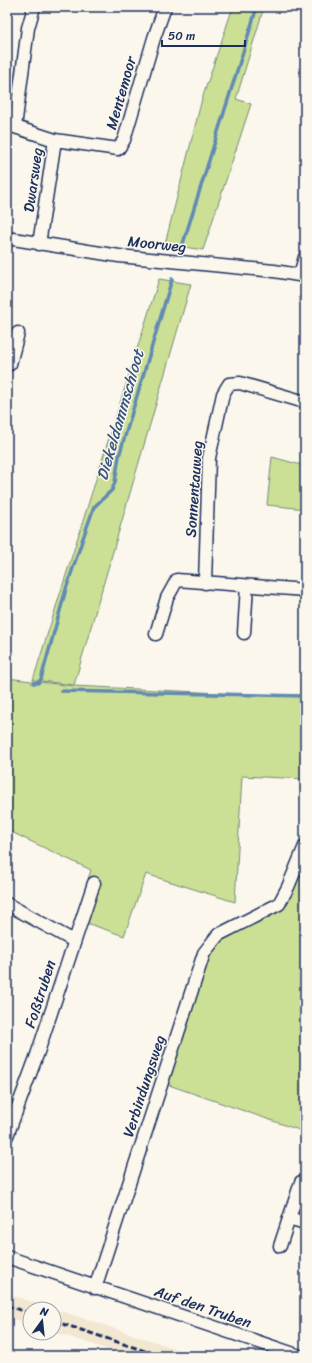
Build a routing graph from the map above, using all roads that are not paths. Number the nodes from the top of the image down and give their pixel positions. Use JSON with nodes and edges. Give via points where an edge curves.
{"nodes":[{"id":1,"x":34,"y":7,"type":"edge"},
{"id":2,"x":165,"y":7,"type":"edge"},
{"id":3,"x":55,"y":140,"type":"junction"},
{"id":4,"x":7,"y":238,"type":"edge"},
{"id":5,"x":39,"y":244,"type":"junction"},
{"id":6,"x":305,"y":257,"type":"edge"},
{"id":7,"x":303,"y":276,"type":"edge"},
{"id":8,"x":18,"y":333,"type":"dead end"},
{"id":9,"x":7,"y":363,"type":"edge"},
{"id":10,"x":305,"y":402,"type":"edge"},
{"id":11,"x":205,"y":582,"type":"junction"},
{"id":12,"x":248,"y":586,"type":"junction"},
{"id":13,"x":305,"y":590,"type":"edge"},
{"id":14,"x":244,"y":633,"type":"dead end"},
{"id":15,"x":156,"y":634,"type":"dead end"},
{"id":16,"x":305,"y":846,"type":"edge"},
{"id":17,"x":94,"y":883,"type":"dead end"},
{"id":18,"x":7,"y":904,"type":"edge"},
{"id":19,"x":74,"y":941,"type":"junction"},
{"id":20,"x":7,"y":1136,"type":"edge"},
{"id":21,"x":301,"y":1182,"type":"dead end"},
{"id":22,"x":289,"y":1218,"type":"junction"},
{"id":23,"x":305,"y":1223,"type":"edge"},
{"id":24,"x":280,"y":1246,"type":"dead end"},
{"id":25,"x":7,"y":1257,"type":"edge"},
{"id":26,"x":96,"y":1288,"type":"junction"},
{"id":27,"x":300,"y":1356,"type":"edge"}],
"edges":[{"from":1,"to":3,"type":"street","name":"Dwarsweg","via":[[28,28],[15,127]]},
{"from":2,"to":3,"type":"street","name":"Mentemoor","via":[[124,140],[118,149]]},
{"from":3,"to":5,"type":"street","name":"Dwarsweg"},
{"from":4,"to":5,"type":"street","name":"Moorweg"},
{"from":5,"to":7,"type":"street","name":"Moorweg","via":[[119,256]]},
{"from":6,"to":7,"type":"street"},
{"from":8,"to":9,"type":"street","via":[[10,364]]},
{"from":10,"to":11,"type":"street","name":"Sonnentauweg","via":[[240,383],[228,384],[223,394],[209,458]]},
{"from":11,"to":12,"type":"street"},
{"from":11,"to":15,"type":"street","via":[[177,580],[167,598]]},
{"from":12,"to":13,"type":"street"},
{"from":12,"to":14,"type":"street"},
{"from":16,"to":26,"type":"street","name":"Verbindungsweg","via":[[279,904],[218,935],[204,953]]},
{"from":17,"to":19,"type":"street","name":"Foßtruben"},
{"from":18,"to":19,"type":"street"},
{"from":19,"to":20,"type":"street","name":"Foßtruben","via":[[37,1055]]},
{"from":21,"to":22,"type":"street"},
{"from":22,"to":23,"type":"street"},
{"from":22,"to":24,"type":"street"},
{"from":25,"to":26,"type":"street"},
{"from":26,"to":27,"type":"street","name":"Auf den Truben"}]}
